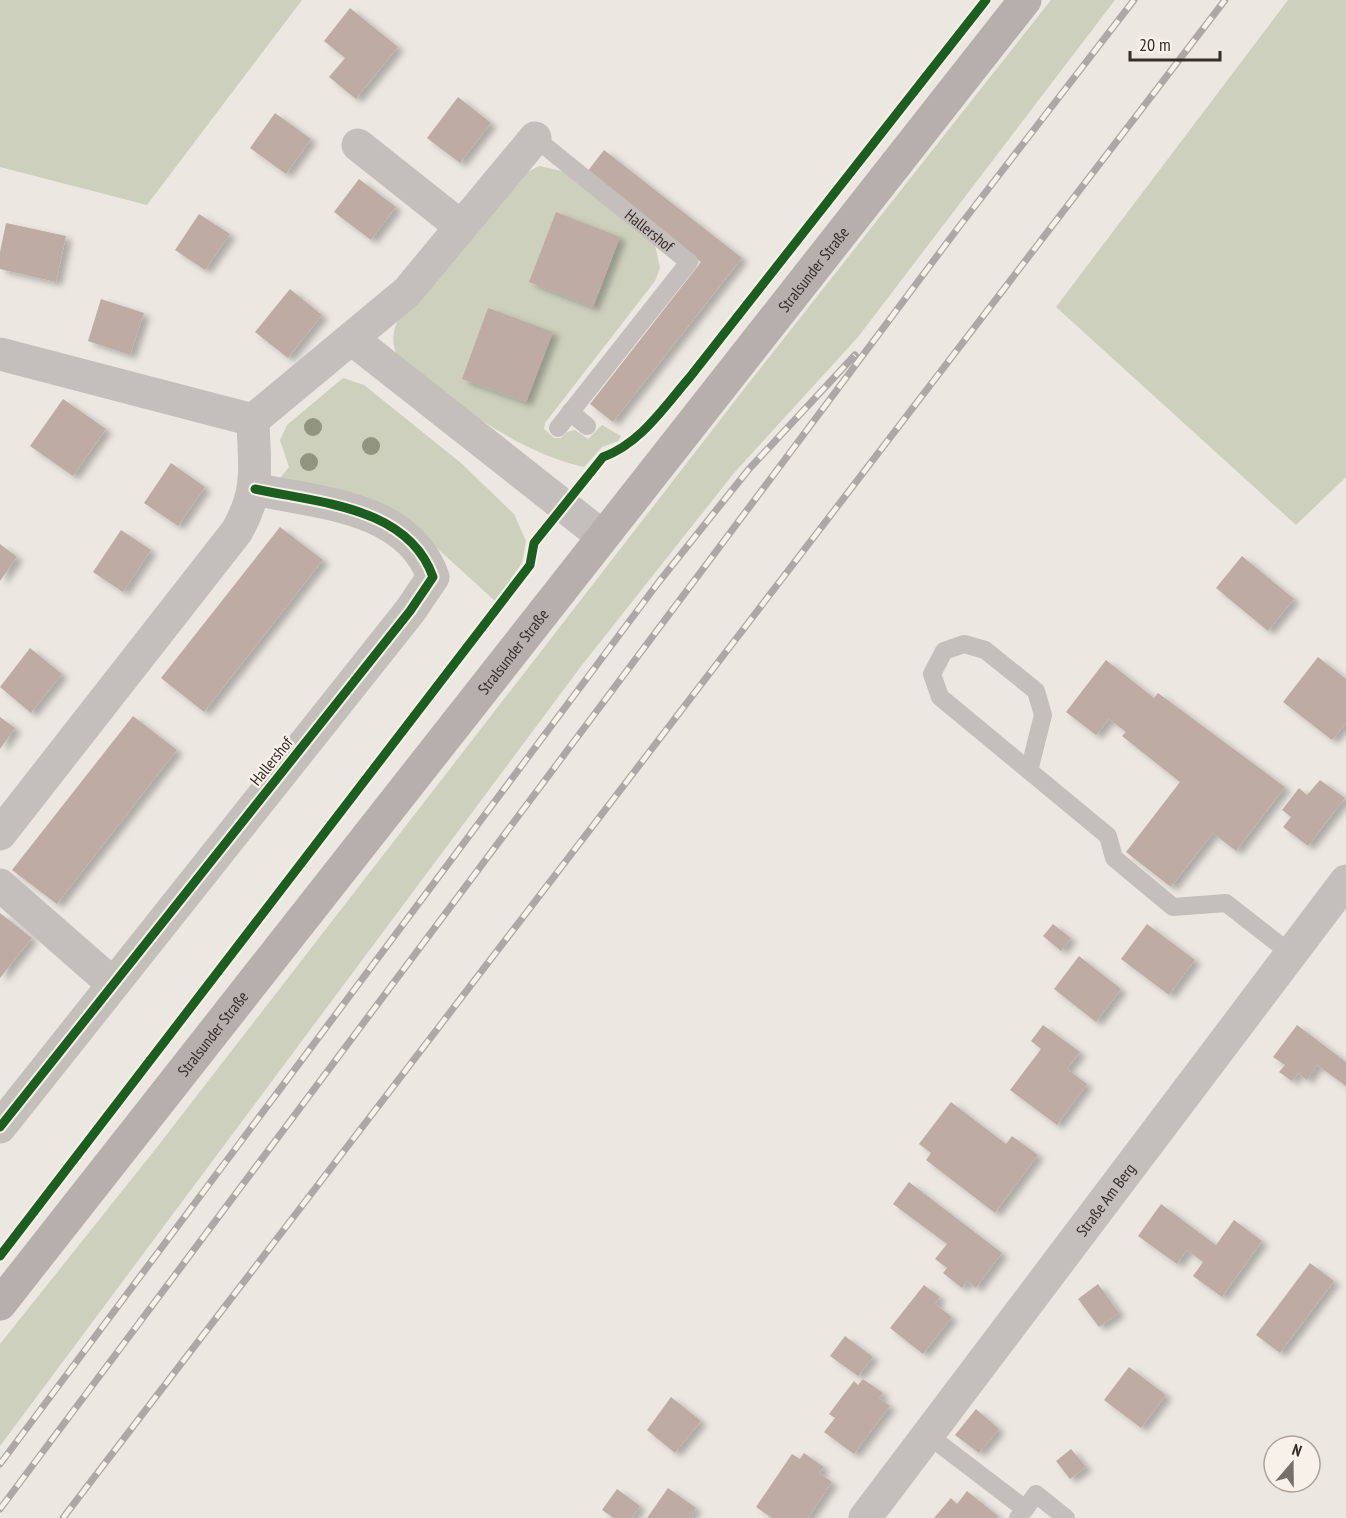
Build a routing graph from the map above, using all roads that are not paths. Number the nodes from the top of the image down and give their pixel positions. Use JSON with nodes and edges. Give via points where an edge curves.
{"nodes":[{"id":1,"x":1025,"y":0,"type":"edge"},
{"id":2,"x":535,"y":138,"type":"joint"},
{"id":3,"x":358,"y":145,"type":"dead end"},
{"id":4,"x":460,"y":226,"type":"junction"},
{"id":5,"x":352,"y":339,"type":"junction"},
{"id":6,"x":0,"y":354,"type":"edge"},
{"id":7,"x":570,"y":412,"type":"junction"},
{"id":8,"x":253,"y":420,"type":"junction"},
{"id":9,"x":587,"y":426,"type":"dead end"},
{"id":10,"x":558,"y":428,"type":"dead end"},
{"id":11,"x":255,"y":489,"type":"junction"},
{"id":12,"x":602,"y":536,"type":"junction"},
{"id":13,"x":1029,"y":771,"type":"junction"},
{"id":14,"x":0,"y":834,"type":"edge"},
{"id":15,"x":1346,"y":881,"type":"edge"},
{"id":16,"x":0,"y":885,"type":"edge"},
{"id":17,"x":1290,"y":953,"type":"junction"},
{"id":18,"x":113,"y":984,"type":"junction"},
{"id":19,"x":0,"y":1126,"type":"edge"},
{"id":20,"x":0,"y":1304,"type":"edge"},
{"id":21,"x":928,"y":1435,"type":"junction"},
{"id":22,"x":1022,"y":1514,"type":"edge"},
{"id":23,"x":866,"y":1518,"type":"edge"},
{"id":24,"x":1066,"y":1518,"type":"edge"}],
"edges":[{"from":1,"to":12,"type":"main road","name":"Stralsunder Straße"},
{"from":2,"to":4,"type":"street","name":"Hallershof"},
{"from":2,"to":7,"type":"lane","name":"Hallershof","via":[[689,262]]},
{"from":3,"to":4,"type":"street"},
{"from":4,"to":5,"type":"street","name":"Hallershof","via":[[407,292]]},
{"from":5,"to":8,"type":"street","name":"Hallershof"},
{"from":5,"to":12,"type":"street"},
{"from":6,"to":8,"type":"street"},
{"from":7,"to":9,"type":"lane"},
{"from":7,"to":10,"type":"lane","name":"Hallershof"},
{"from":8,"to":11,"type":"street"},
{"from":11,"to":14,"type":"street","via":[[237,531]]},
{"from":11,"to":18,"type":"street","name":"Hallershof","via":[[358,510],[386,523],[426,556],[433,577]]},
{"from":12,"to":20,"type":"main road","name":"Stralsunder Straße"},
{"from":13,"to":13,"type":"lane","via":[[940,697],[932,674],[944,651],[964,644],[985,650],[1036,691],[1043,715]]},
{"from":13,"to":17,"type":"lane","via":[[1108,836],[1114,858],[1173,907],[1226,903]]},
{"from":15,"to":17,"type":"street","name":"Straße Am Berg"},
{"from":16,"to":18,"type":"street"},
{"from":17,"to":21,"type":"street","name":"Straße Am Berg"},
{"from":18,"to":19,"type":"street","name":"Hallershof"},
{"from":21,"to":22,"type":"lane"},
{"from":21,"to":23,"type":"street","name":"Straße Am Berg"},
{"from":22,"to":24,"type":"lane","via":[[1036,1494]]}]}
